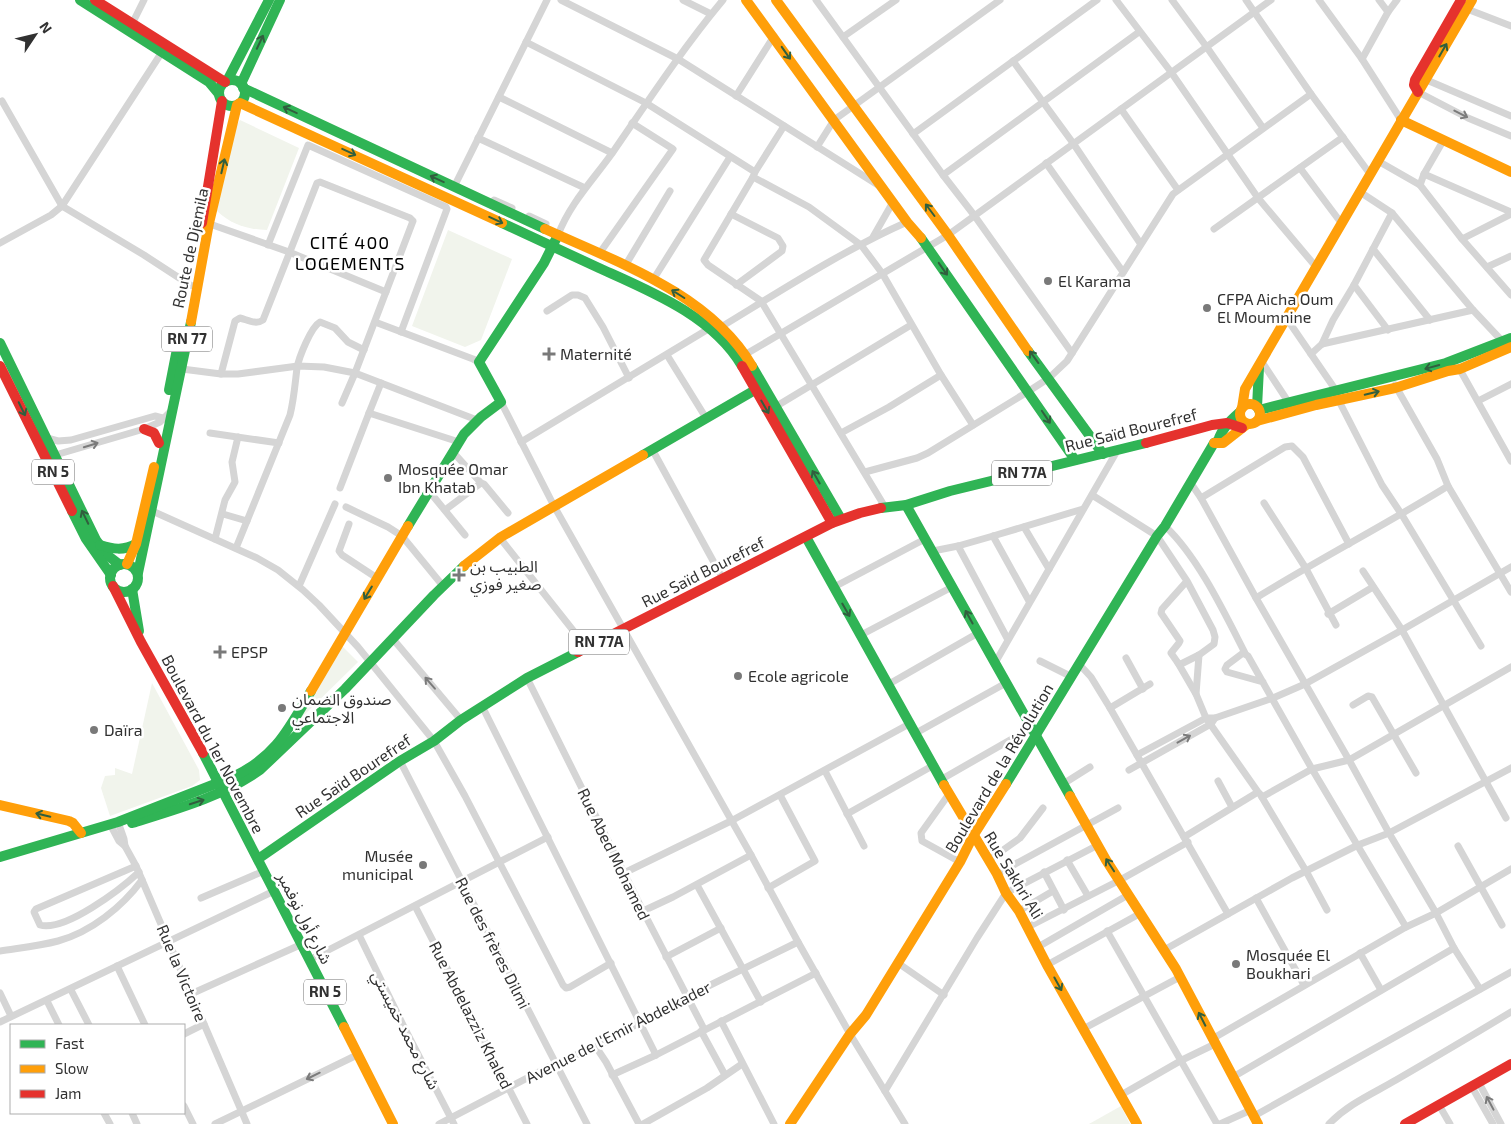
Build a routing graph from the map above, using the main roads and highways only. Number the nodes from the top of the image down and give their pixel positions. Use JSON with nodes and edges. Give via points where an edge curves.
{"nodes":[{"id":1,"x":80,"y":0,"type":"edge"},
{"id":2,"x":94,"y":0,"type":"edge"},
{"id":3,"x":269,"y":0,"type":"edge"},
{"id":4,"x":280,"y":0,"type":"edge"},
{"id":5,"x":746,"y":0,"type":"edge"},
{"id":6,"x":776,"y":0,"type":"edge"},
{"id":7,"x":1467,"y":3,"type":"edge"},
{"id":8,"x":130,"y":27,"type":"junction"},
{"id":9,"x":226,"y":82,"type":"junction"},
{"id":10,"x":242,"y":86,"type":"junction"},
{"id":11,"x":220,"y":97,"type":"junction"},
{"id":12,"x":239,"y":104,"type":"junction"},
{"id":13,"x":1402,"y":120,"type":"junction"},
{"id":14,"x":1511,"y":172,"type":"edge"},
{"id":15,"x":206,"y":222,"type":"junction"},
{"id":16,"x":558,"y":235,"type":"junction"},
{"id":17,"x":552,"y":246,"type":"junction"},
{"id":18,"x":193,"y":286,"type":"junction"},
{"id":19,"x":0,"y":343,"type":"edge"},
{"id":20,"x":1509,"y":344,"type":"edge"},
{"id":21,"x":741,"y":357,"type":"junction"},
{"id":22,"x":1261,"y":364,"type":"junction"},
{"id":23,"x":1,"y":368,"type":"edge"},
{"id":24,"x":755,"y":390,"type":"junction"},
{"id":25,"x":1291,"y":406,"type":"junction"},
{"id":26,"x":1258,"y":408,"type":"junction"},
{"id":27,"x":1241,"y":410,"type":"junction"},
{"id":28,"x":167,"y":420,"type":"junction"},
{"id":29,"x":1227,"y":423,"type":"junction"},
{"id":30,"x":1245,"y":427,"type":"junction"},
{"id":31,"x":144,"y":429,"type":"road end"},
{"id":32,"x":159,"y":443,"type":"junction"},
{"id":33,"x":1214,"y":444,"type":"junction"},
{"id":34,"x":1103,"y":454,"type":"junction"},
{"id":35,"x":1075,"y":460,"type":"junction"},
{"id":36,"x":70,"y":497,"type":"junction"},
{"id":37,"x":906,"y":505,"type":"junction"},
{"id":38,"x":148,"y":509,"type":"junction"},
{"id":39,"x":837,"y":521,"type":"junction"},
{"id":40,"x":806,"y":536,"type":"junction"},
{"id":41,"x":99,"y":544,"type":"junction"},
{"id":42,"x":136,"y":544,"type":"junction"},
{"id":43,"x":123,"y":564,"type":"junction"},
{"id":44,"x":138,"y":573,"type":"junction"},
{"id":45,"x":112,"y":580,"type":"junction"},
{"id":46,"x":132,"y":589,"type":"junction"},
{"id":47,"x":141,"y":642,"type":"junction"},
{"id":48,"x":1034,"y":731,"type":"junction"},
{"id":49,"x":219,"y":782,"type":"junction"},
{"id":50,"x":224,"y":793,"type":"junction"},
{"id":51,"x":0,"y":805,"type":"edge"},
{"id":52,"x":159,"y":810,"type":"junction"},
{"id":53,"x":80,"y":833,"type":"junction"},
{"id":54,"x":973,"y":836,"type":"junction"},
{"id":55,"x":0,"y":857,"type":"edge"},
{"id":56,"x":258,"y":859,"type":"junction"},
{"id":57,"x":1511,"y":1064,"type":"edge"},
{"id":58,"x":1254,"y":1117,"type":"edge"},
{"id":59,"x":1409,"y":1123,"type":"edge"},
{"id":60,"x":392,"y":1124,"type":"edge"},
{"id":61,"x":790,"y":1124,"type":"edge"},
{"id":62,"x":1137,"y":1124,"type":"edge"}],
"edges":[{"from":1,"to":8,"type":"main road"},
{"from":2,"to":8,"type":"main road"},
{"from":3,"to":9,"type":"main road"},
{"from":10,"to":4,"type":"main road","one_way":true},
{"from":5,"to":35,"type":"main road","one_way":true,"via":[[927,246]]},
{"from":34,"to":6,"type":"main road","one_way":true},
{"from":7,"to":13,"type":"main road","via":[[1422,78],[1414,85],[1418,92]]},
{"from":8,"to":9,"type":"main road"},
{"from":8,"to":11,"type":"main road","via":[[209,82]]},
{"from":9,"to":10,"type":"main road","via":[[233,80]]},
{"from":9,"to":11,"type":"main road","via":[[220,89]]},
{"from":10,"to":12,"type":"main road","via":[[244,96]]},
{"from":16,"to":10,"type":"main road","one_way":true},
{"from":11,"to":12,"type":"main road","via":[[229,106]]},
{"from":11,"to":15,"type":"main road","name":"Route de Djemila","number":"RN 77"},
{"from":15,"to":12,"type":"main road","name":"Route de Djemila","number":"RN 77","one_way":true},
{"from":12,"to":17,"type":"main road","one_way":true},
{"from":13,"to":14,"type":"main road"},
{"from":13,"to":22,"type":"main road"},
{"from":15,"to":18,"type":"main road","name":"Route de Djemila","number":"RN 77"},
{"from":16,"to":17,"type":"main road"},
{"from":21,"to":16,"type":"main road","one_way":true,"via":[[721,327],[694,304],[626,266]]},
{"from":17,"to":21,"type":"main road","via":[[666,299],[710,328]]},
{"from":17,"to":49,"type":"main road","one_way":true,"via":[[479,362],[501,402],[477,420],[459,442],[276,746],[251,768]]},
{"from":18,"to":28,"type":"main road","name":"Route de Djemila","number":"RN 77"},
{"from":18,"to":28,"type":"main road","name":"Route de Djemila","number":"RN 77","via":[[182,370],[173,409]]},
{"from":19,"to":36,"type":"main road","name":"Boulevard du 1er Novembre","number":"RN 5","via":[[56,456]]},
{"from":20,"to":25,"type":"main road","via":[[1458,365]]},
{"from":21,"to":24,"type":"main road"},
{"from":39,"to":21,"type":"main road","one_way":true,"via":[[775,407]]},
{"from":22,"to":26,"type":"main road"},
{"from":22,"to":27,"type":"main road","via":[[1244,392]]},
{"from":23,"to":36,"type":"main road","name":"Boulevard du 1er Novembre","number":"RN 5","one_way":true,"via":[[44,454]]},
{"from":24,"to":39,"type":"main road","one_way":true},
{"from":24,"to":50,"type":"main road","via":[[500,538],[462,566],[371,663],[260,770]]},
{"from":25,"to":26,"type":"main road"},
{"from":25,"to":30,"type":"main road"},
{"from":26,"to":27,"type":"main road","via":[[1249,404]]},
{"from":26,"to":30,"type":"main road","via":[[1260,416]]},
{"from":27,"to":29,"type":"main road"},
{"from":27,"to":30,"type":"main road"},
{"from":28,"to":32,"type":"main road","name":"Route de Djemila","number":"RN 77"},
{"from":28,"to":38,"type":"main road","name":"Route de Djemila","number":"RN 77"},
{"from":29,"to":30,"type":"main road"},
{"from":29,"to":33,"type":"main road","name":"Boulevard de la Révolution"},
{"from":29,"to":34,"type":"main road","name":"Rue Saïd Bourefref","number":"RN 77A"},
{"from":30,"to":33,"type":"main road","via":[[1223,442]]},
{"from":31,"to":32,"type":"main road","via":[[154,434]]},
{"from":32,"to":38,"type":"main road","name":"Route de Djemila","number":"RN 77"},
{"from":33,"to":48,"type":"main road","name":"Boulevard de la Révolution","via":[[1072,677]]},
{"from":34,"to":35,"type":"main road","name":"Rue Saïd Bourefref","number":"RN 77A"},
{"from":35,"to":37,"type":"main road","name":"Rue Saïd Bourefref","number":"RN 77A"},
{"from":41,"to":36,"type":"main road","name":"Boulevard du 1er Novembre","number":"RN 5","one_way":true},
{"from":36,"to":45,"type":"main road","name":"Boulevard du 1er Novembre","number":"RN 5","via":[[86,539]]},
{"from":37,"to":39,"type":"main road","name":"Rue Saïd Bourefref","number":"RN 77A","via":[[884,507]]},
{"from":48,"to":37,"type":"main road","one_way":true},
{"from":38,"to":42,"type":"main road","name":"Route de Djemila","number":"RN 77"},
{"from":38,"to":44,"type":"main road","name":"Route de Djemila","number":"RN 77"},
{"from":39,"to":40,"type":"main road","name":"Rue Saïd Bourefref","number":"RN 77A"},
{"from":40,"to":54,"type":"main road","name":"Rue Sakhri Ali","one_way":true},
{"from":40,"to":56,"type":"main road","name":"Rue Saïd Bourefref","number":"RN 77A","via":[[527,678]]},
{"from":41,"to":42,"type":"main road","via":[[116,550]]},
{"from":41,"to":43,"type":"main road","name":"Boulevard du 1er Novembre","number":"RN 5","via":[[107,555]]},
{"from":42,"to":43,"type":"main road","name":"Route de Djemila","number":"RN 77"},
{"from":43,"to":44,"type":"main road","via":[[134,567]]},
{"from":43,"to":45,"type":"main road","via":[[114,569]]},
{"from":44,"to":46,"type":"main road","via":[[137,584]]},
{"from":45,"to":46,"type":"main road","via":[[122,592]]},
{"from":45,"to":47,"type":"main road","name":"Boulevard du 1er Novembre","number":"RN 5"},
{"from":46,"to":47,"type":"main road","name":"Boulevard du 1er Novembre","number":"RN 5"},
{"from":47,"to":49,"type":"main road","name":"Boulevard du 1er Novembre","number":"RN 5"},
{"from":48,"to":54,"type":"main road","name":"Boulevard de la Révolution"},
{"from":58,"to":48,"type":"main road","one_way":true,"via":[[1180,977],[1098,845]]},
{"from":49,"to":50,"type":"main road","name":"Boulevard du 1er Novembre","number":"RN 5"},
{"from":49,"to":52,"type":"main road"},
{"from":52,"to":50,"type":"main road","one_way":true},
{"from":50,"to":56,"type":"main road","name":"Boulevard du 1er Novembre","number":"RN 5"},
{"from":53,"to":51,"type":"main road","one_way":true,"via":[[69,821]]},
{"from":52,"to":53,"type":"main road"},
{"from":53,"to":55,"type":"main road"},
{"from":54,"to":61,"type":"main road","name":"Boulevard de la Révolution","via":[[866,1015]]},
{"from":54,"to":62,"type":"main road","name":"Rue Sakhri Ali","one_way":true,"via":[[1019,911]]},
{"from":56,"to":60,"type":"main road","name":"شارع أول نوفمبر","number":"RN 5"},
{"from":57,"to":59,"type":"main road"}]}
